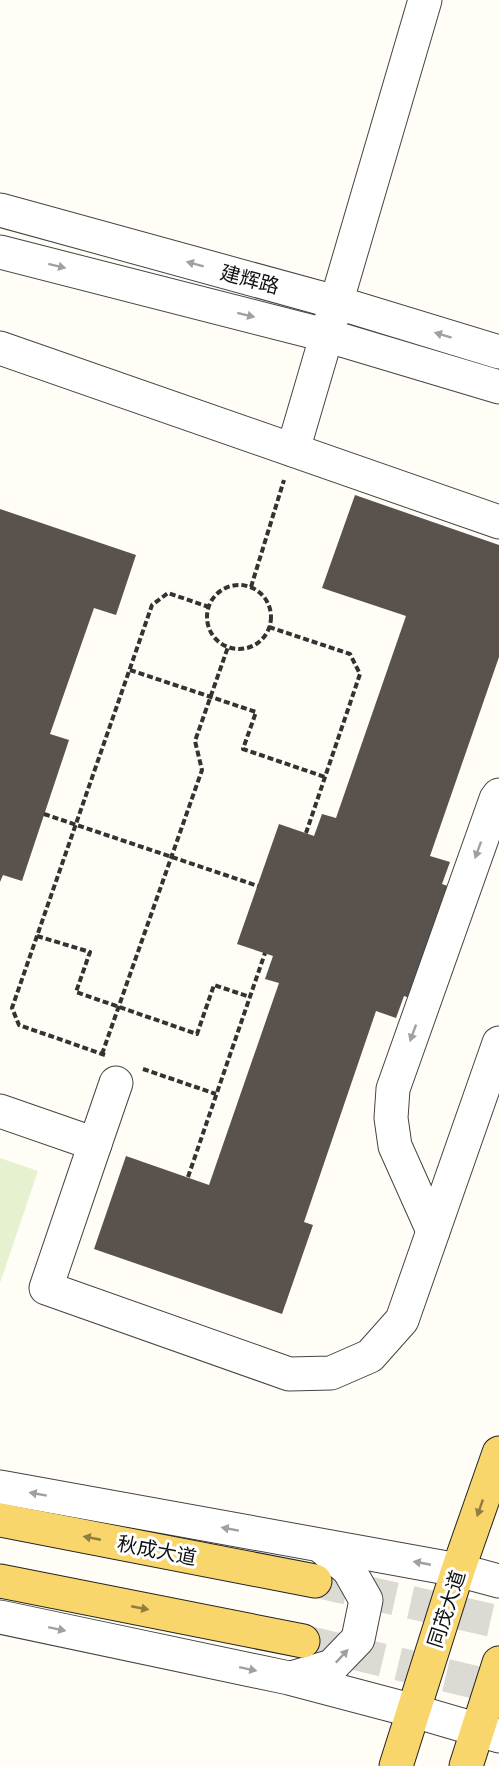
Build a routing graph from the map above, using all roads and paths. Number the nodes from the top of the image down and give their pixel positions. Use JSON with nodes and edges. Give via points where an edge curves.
{"nodes":[{"id":1,"x":425,"y":0,"type":"edge"},
{"id":2,"x":0,"y":210,"type":"edge"},
{"id":3,"x":0,"y":252,"type":"edge"},
{"id":4,"x":335,"y":302,"type":"junction"},
{"id":5,"x":325,"y":335,"type":"junction"},
{"id":6,"x":0,"y":348,"type":"edge"},
{"id":7,"x":499,"y":352,"type":"edge"},
{"id":8,"x":499,"y":387,"type":"edge"},
{"id":9,"x":293,"y":450,"type":"junction"},
{"id":10,"x":499,"y":522,"type":"edge"},
{"id":11,"x":251,"y":587,"type":"junction"},
{"id":12,"x":209,"y":607,"type":"junction"},
{"id":13,"x":269,"y":627,"type":"junction"},
{"id":14,"x":228,"y":647,"type":"junction"},
{"id":15,"x":130,"y":670,"type":"junction"},
{"id":16,"x":211,"y":697,"type":"junction"},
{"id":17,"x":325,"y":777,"type":"junction"},
{"id":18,"x":499,"y":795,"type":"edge"},
{"id":19,"x":44,"y":814,"type":"dead end"},
{"id":20,"x":76,"y":824,"type":"junction"},
{"id":21,"x":306,"y":833,"type":"dead end"},
{"id":22,"x":171,"y":857,"type":"junction"},
{"id":23,"x":258,"y":886,"type":"dead end"},
{"id":24,"x":37,"y":936,"type":"junction"},
{"id":25,"x":265,"y":953,"type":"dead end"},
{"id":26,"x":250,"y":997,"type":"junction"},
{"id":27,"x":118,"y":1007,"type":"junction"},
{"id":28,"x":499,"y":1043,"type":"edge"},
{"id":29,"x":102,"y":1054,"type":"junction"},
{"id":30,"x":121,"y":1069,"type":"junction"},
{"id":31,"x":216,"y":1094,"type":"junction"},
{"id":32,"x":0,"y":1111,"type":"edge"},
{"id":33,"x":95,"y":1144,"type":"junction"},
{"id":34,"x":188,"y":1177,"type":"dead end"},
{"id":35,"x":433,"y":1231,"type":"junction"},
{"id":36,"x":499,"y":1453,"type":"edge"},
{"id":37,"x":0,"y":1487,"type":"edge"},
{"id":38,"x":0,"y":1520,"type":"edge"},
{"id":39,"x":321,"y":1546,"type":"junction"},
{"id":40,"x":458,"y":1570,"type":"junction"},
{"id":41,"x":0,"y":1581,"type":"edge"},
{"id":42,"x":315,"y":1581,"type":"tunnel mouth"},
{"id":43,"x":499,"y":1581,"type":"edge"},
{"id":44,"x":0,"y":1617,"type":"edge"},
{"id":45,"x":303,"y":1641,"type":"tunnel mouth"},
{"id":46,"x":499,"y":1663,"type":"edge"},
{"id":47,"x":289,"y":1678,"type":"junction"},
{"id":48,"x":414,"y":1711,"type":"junction"},
{"id":49,"x":488,"y":1733,"type":"edge"},
{"id":50,"x":396,"y":1766,"type":"edge"},
{"id":51,"x":466,"y":1766,"type":"edge"}],
"edges":[{"from":1,"to":4,"type":"street"},
{"from":4,"to":2,"type":"street","name":"建辉路","one_way":true},
{"from":3,"to":5,"type":"street","name":"建辉路","one_way":true},
{"from":4,"to":5,"type":"street"},
{"from":7,"to":4,"type":"street","name":"建辉路","one_way":true},
{"from":5,"to":8,"type":"street","name":"建辉路"},
{"from":5,"to":9,"type":"street"},
{"from":6,"to":9,"type":"street"},
{"from":9,"to":10,"type":"street"},
{"from":9,"to":11,"type":"path"},
{"from":11,"to":12,"type":"path","via":[[230,586],[221,590]]},
{"from":11,"to":13,"type":"path","via":[[267,600],[271,610]]},
{"from":12,"to":14,"type":"path","via":[[209,628]]},
{"from":12,"to":15,"type":"path","via":[[168,593],[152,605]]},
{"from":13,"to":14,"type":"path","via":[[262,640],[253,646]]},
{"from":13,"to":17,"type":"path","via":[[350,654],[360,674]]},
{"from":14,"to":16,"type":"path"},
{"from":15,"to":16,"type":"path"},
{"from":15,"to":20,"type":"path"},
{"from":16,"to":17,"type":"path","via":[[256,712],[243,749]]},
{"from":16,"to":22,"type":"path","via":[[195,741],[202,770]]},
{"from":17,"to":21,"type":"path"},
{"from":18,"to":35,"type":"street","one_way":true,"via":[[393,1089],[391,1118],[395,1146]]},
{"from":19,"to":20,"type":"path"},
{"from":20,"to":22,"type":"path"},
{"from":20,"to":24,"type":"path"},
{"from":22,"to":23,"type":"path"},
{"from":22,"to":27,"type":"path"},
{"from":24,"to":27,"type":"path","via":[[90,952],[76,992]]},
{"from":24,"to":29,"type":"path","via":[[12,1008],[19,1025]]},
{"from":25,"to":26,"type":"path"},
{"from":26,"to":27,"type":"path","via":[[214,985],[197,1034]]},
{"from":26,"to":31,"type":"path"},
{"from":27,"to":29,"type":"path"},
{"from":28,"to":35,"type":"street"},
{"from":29,"to":30,"type":"path"},
{"from":30,"to":31,"type":"path"},
{"from":30,"to":33,"type":"street"},
{"from":31,"to":34,"type":"path"},
{"from":32,"to":33,"type":"street"},
{"from":33,"to":35,"type":"street","via":[[46,1288],[289,1374],[331,1373],[370,1356],[402,1320]]},
{"from":36,"to":40,"type":"main road","name":"同茂大道","one_way":true},
{"from":39,"to":37,"type":"street","one_way":true},
{"from":42,"to":38,"type":"main road","name":"秋成大道","one_way":true},
{"from":40,"to":39,"type":"street","one_way":true},
{"from":47,"to":39,"type":"street","one_way":true,"via":[[332,1666],[358,1639],[366,1600],[349,1570]]},
{"from":40,"to":43,"type":"street"},
{"from":40,"to":48,"type":"main road","name":"同茂大道"},
{"from":41,"to":45,"type":"main road","one_way":true},
{"from":44,"to":47,"type":"street","one_way":true},
{"from":46,"to":49,"type":"main road"},
{"from":47,"to":48,"type":"street"},
{"from":48,"to":49,"type":"street"},
{"from":48,"to":50,"type":"main road","name":"同茂大道"},
{"from":49,"to":51,"type":"main road"}]}
